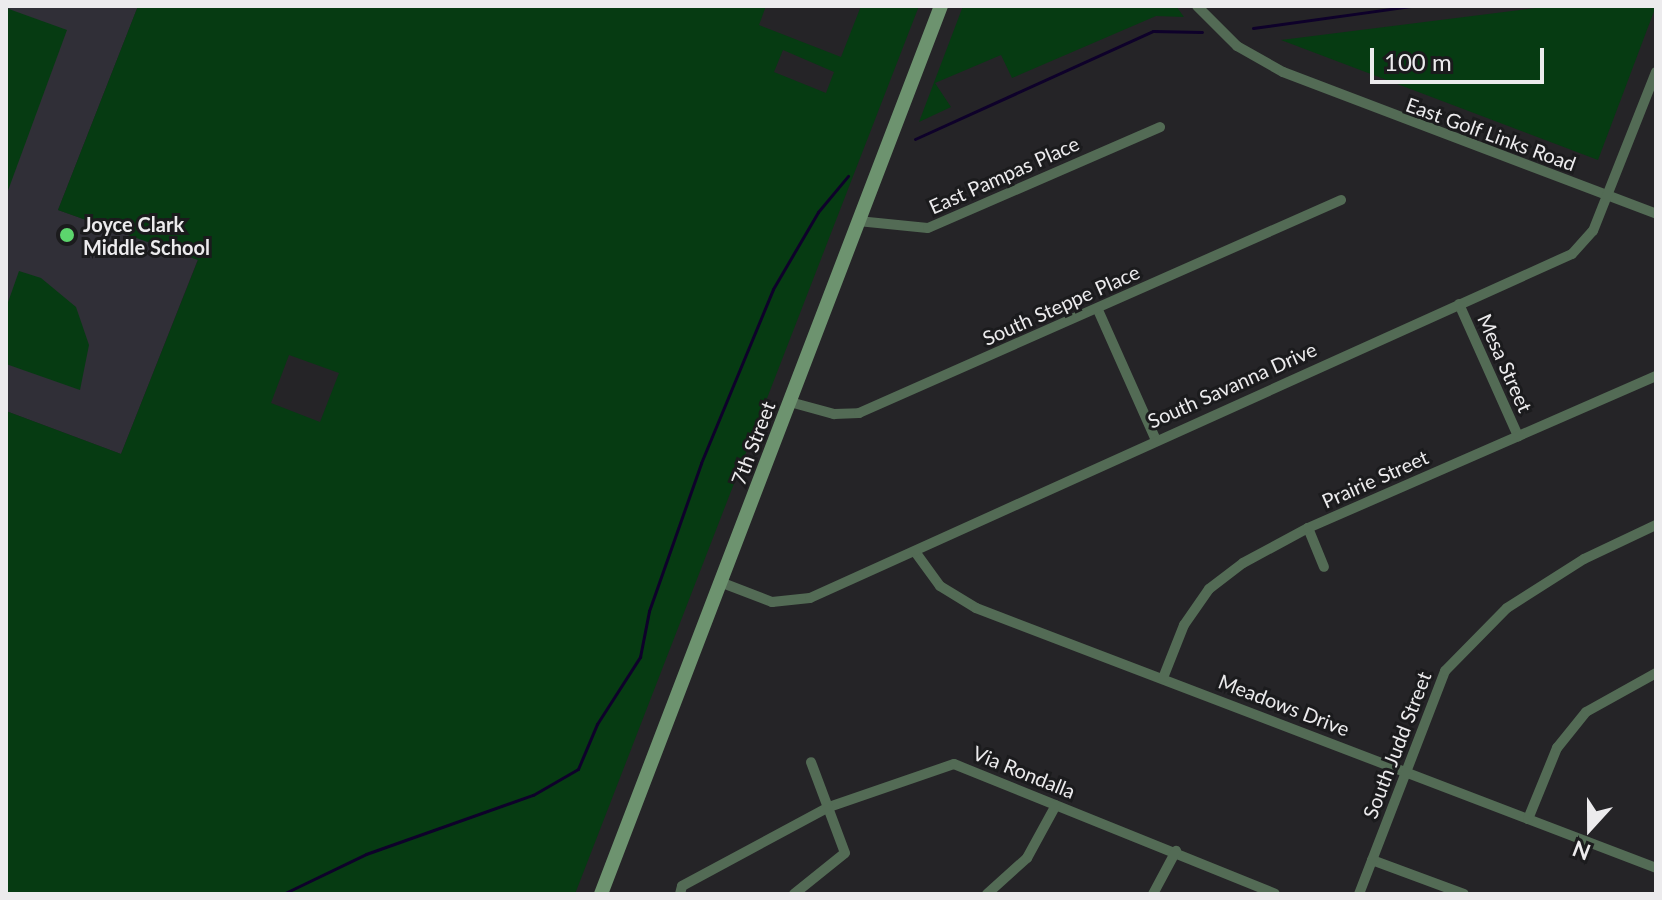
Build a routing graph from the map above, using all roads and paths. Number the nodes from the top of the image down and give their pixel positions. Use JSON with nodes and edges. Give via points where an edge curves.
{"nodes":[{"id":1,"x":941,"y":6,"type":"edge"},
{"id":2,"x":1197,"y":6,"type":"edge"},
{"id":3,"x":1656,"y":72,"type":"edge"},
{"id":4,"x":1644,"y":102,"type":"junction"},
{"id":5,"x":1656,"y":106,"type":"edge"},
{"id":6,"x":1160,"y":127,"type":"dead end"},
{"id":7,"x":1608,"y":196,"type":"junction"},
{"id":8,"x":1341,"y":200,"type":"dead end"},
{"id":9,"x":1656,"y":214,"type":"edge"},
{"id":10,"x":858,"y":221,"type":"junction"},
{"id":11,"x":1459,"y":304,"type":"junction"},
{"id":12,"x":1098,"y":310,"type":"junction"},
{"id":13,"x":1656,"y":376,"type":"edge"},
{"id":14,"x":790,"y":402,"type":"junction"},
{"id":15,"x":1518,"y":436,"type":"junction"},
{"id":16,"x":1155,"y":438,"type":"junction"},
{"id":17,"x":1656,"y":525,"type":"edge"},
{"id":18,"x":1308,"y":528,"type":"junction"},
{"id":19,"x":916,"y":553,"type":"junction"},
{"id":20,"x":1324,"y":567,"type":"dead end"},
{"id":21,"x":720,"y":582,"type":"junction"},
{"id":22,"x":1652,"y":675,"type":"edge"},
{"id":23,"x":1163,"y":678,"type":"junction"},
{"id":24,"x":1656,"y":689,"type":"edge"},
{"id":25,"x":811,"y":762,"type":"dead end"},
{"id":26,"x":1404,"y":771,"type":"junction"},
{"id":27,"x":1056,"y":805,"type":"junction"},
{"id":28,"x":829,"y":807,"type":"junction"},
{"id":29,"x":1528,"y":819,"type":"junction"},
{"id":30,"x":1176,"y":851,"type":"junction"},
{"id":31,"x":1372,"y":860,"type":"junction"},
{"id":32,"x":1656,"y":868,"type":"edge"},
{"id":33,"x":601,"y":894,"type":"edge"},
{"id":34,"x":680,"y":894,"type":"edge"},
{"id":35,"x":794,"y":894,"type":"edge"},
{"id":36,"x":987,"y":894,"type":"edge"},
{"id":37,"x":1153,"y":894,"type":"edge"},
{"id":38,"x":1275,"y":894,"type":"edge"},
{"id":39,"x":1359,"y":894,"type":"edge"},
{"id":40,"x":1464,"y":894,"type":"edge"}],
"edges":[{"from":1,"to":10,"type":"main road","name":"7th Street"},
{"from":2,"to":7,"type":"street","name":"East Golf Links Road","via":[[1237,46],[1283,72]]},
{"from":3,"to":4,"type":"street","name":"South Savanna Drive"},
{"from":4,"to":5,"type":"street"},
{"from":4,"to":7,"type":"street","name":"South Savanna Drive"},
{"from":6,"to":10,"type":"street","name":"East Pampas Place","via":[[928,228]]},
{"from":7,"to":9,"type":"street","name":"East Golf Links Road"},
{"from":7,"to":11,"type":"street","name":"South Savanna Drive","via":[[1593,231],[1572,254]]},
{"from":8,"to":12,"type":"street","name":"South Steppe Place"},
{"from":10,"to":14,"type":"main road","name":"7th Street"},
{"from":11,"to":15,"type":"street","name":"Mesa Street"},
{"from":11,"to":16,"type":"street","name":"South Savanna Drive"},
{"from":12,"to":14,"type":"street","name":"South Steppe Place","via":[[859,413],[834,414]]},
{"from":12,"to":16,"type":"street"},
{"from":13,"to":15,"type":"street","name":"Prairie Street"},
{"from":14,"to":21,"type":"main road","name":"7th Street"},
{"from":15,"to":18,"type":"street","name":"Prairie Street"},
{"from":16,"to":19,"type":"street","name":"South Savanna Drive"},
{"from":17,"to":26,"type":"street","name":"South Judd Street","via":[[1584,559],[1507,608],[1445,671]]},
{"from":18,"to":20,"type":"street"},
{"from":18,"to":23,"type":"street","name":"Prairie Street","via":[[1243,563],[1209,589],[1184,625]]},
{"from":19,"to":21,"type":"street","name":"South Savanna Drive","via":[[790,602],[772,602]]},
{"from":19,"to":23,"type":"street","name":"Meadows Drive","via":[[940,586],[976,608]]},
{"from":21,"to":33,"type":"main road","name":"7th Street"},
{"from":22,"to":24,"type":"street"},
{"from":22,"to":29,"type":"street","via":[[1586,712],[1557,748]]},
{"from":23,"to":26,"type":"street","name":"Meadows Drive"},
{"from":25,"to":28,"type":"street"},
{"from":26,"to":29,"type":"street","name":"Meadows Drive"},
{"from":26,"to":31,"type":"street","name":"South Judd Street"},
{"from":27,"to":28,"type":"street","name":"Via Rondalla","via":[[954,764]]},
{"from":27,"to":30,"type":"street","name":"Via Rondalla"},
{"from":27,"to":36,"type":"street","via":[[1027,858]]},
{"from":28,"to":34,"type":"street","name":"Via Rondalla","via":[[682,886]]},
{"from":28,"to":35,"type":"street","via":[[845,853]]},
{"from":29,"to":32,"type":"street","name":"Meadows Drive"},
{"from":30,"to":37,"type":"street"},
{"from":30,"to":38,"type":"street","name":"Via Rondalla"},
{"from":31,"to":39,"type":"street","name":"South Judd Street"},
{"from":31,"to":40,"type":"street"}]}
